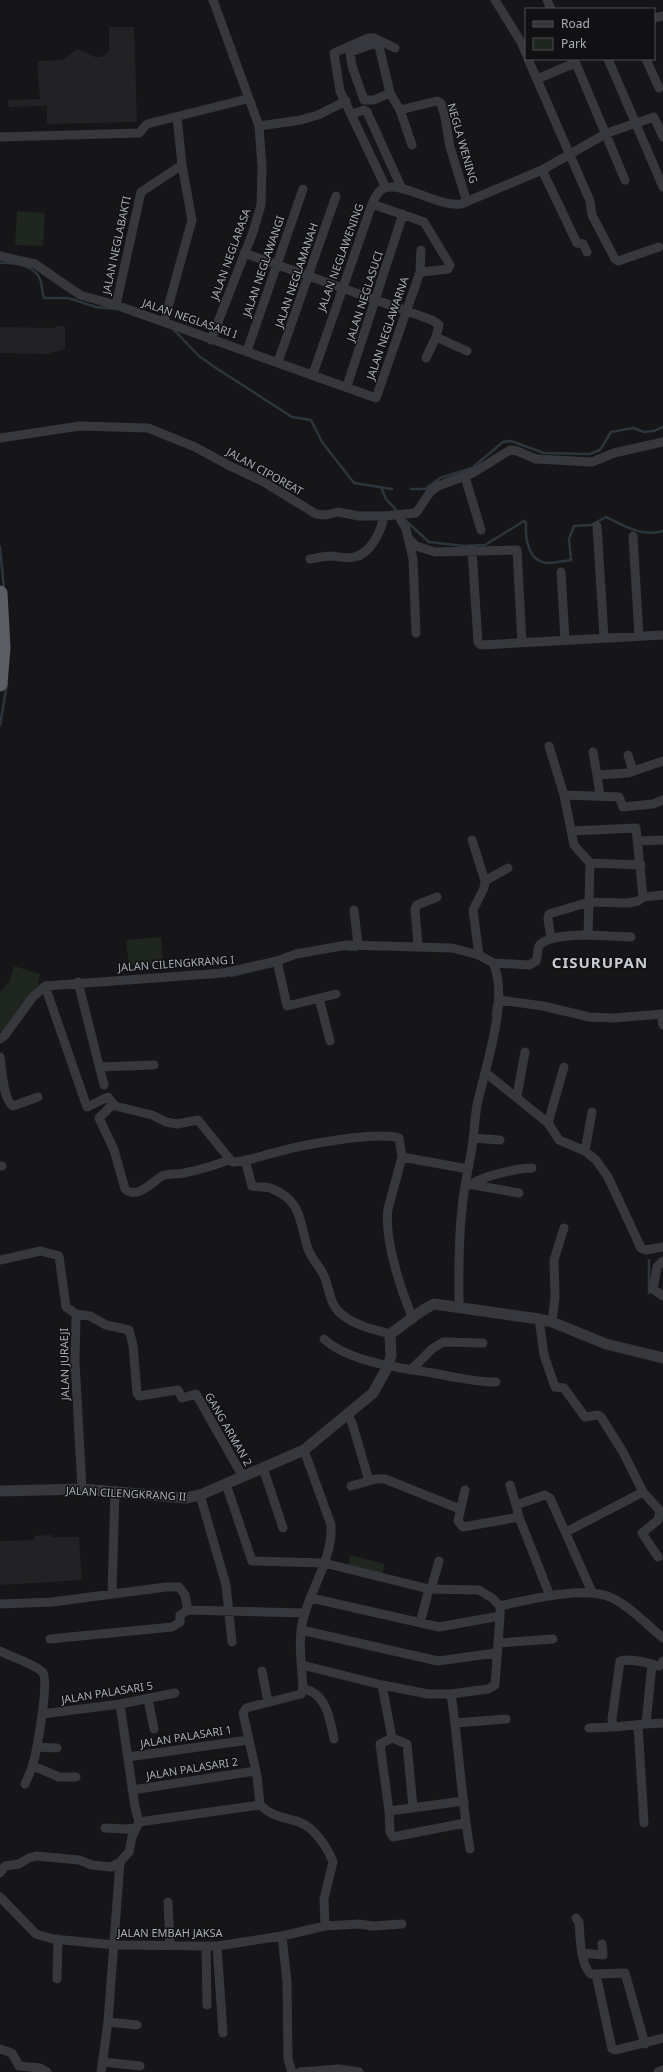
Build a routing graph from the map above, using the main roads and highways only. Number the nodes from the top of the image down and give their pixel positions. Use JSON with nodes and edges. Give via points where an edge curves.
{"nodes":[{"id":1,"x":0,"y":593,"type":"edge"},
{"id":2,"x":0,"y":684,"type":"edge"}],
"edges":[{"from":1,"to":2,"type":"highway","via":[[3,638]]}]}
